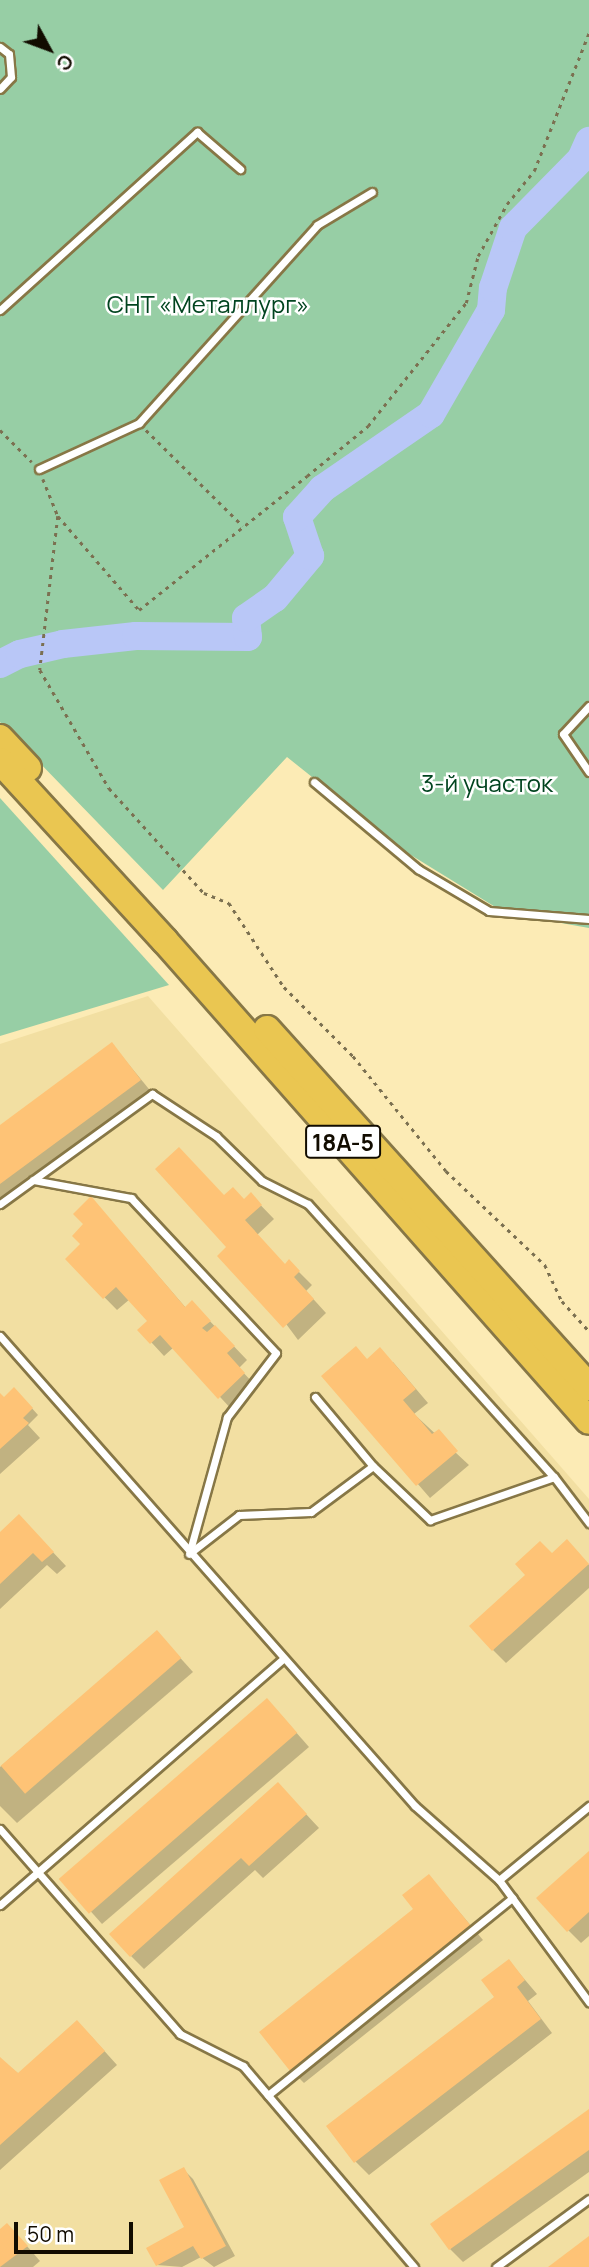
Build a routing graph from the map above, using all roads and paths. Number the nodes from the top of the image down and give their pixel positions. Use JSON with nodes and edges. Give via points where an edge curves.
{"nodes":[{"id":1,"x":589,"y":33,"type":"edge"},
{"id":2,"x":0,"y":47,"type":"edge"},
{"id":3,"x":0,"y":89,"type":"edge"},
{"id":4,"x":240,"y":169,"type":"dead end"},
{"id":5,"x":373,"y":192,"type":"dead end"},
{"id":6,"x":0,"y":310,"type":"edge"},
{"id":7,"x":139,"y":423,"type":"junction"},
{"id":8,"x":0,"y":430,"type":"edge"},
{"id":9,"x":39,"y":469,"type":"junction"},
{"id":10,"x":58,"y":516,"type":"junction"},
{"id":11,"x":243,"y":526,"type":"junction"},
{"id":12,"x":589,"y":706,"type":"edge"},
{"id":13,"x":0,"y":738,"type":"edge"},
{"id":14,"x":0,"y":761,"type":"edge"},
{"id":15,"x":589,"y":772,"type":"edge"},
{"id":16,"x":314,"y":782,"type":"dead end"},
{"id":17,"x":101,"y":859,"type":"junction"},
{"id":18,"x":589,"y":919,"type":"edge"},
{"id":19,"x":33,"y":1180,"type":"junction"},
{"id":20,"x":0,"y":1204,"type":"edge"},
{"id":21,"x":589,"y":1331,"type":"edge"},
{"id":22,"x":0,"y":1336,"type":"edge"},
{"id":23,"x":589,"y":1387,"type":"edge"},
{"id":24,"x":315,"y":1397,"type":"dead end"},
{"id":25,"x":589,"y":1421,"type":"edge"},
{"id":26,"x":373,"y":1466,"type":"junction"},
{"id":27,"x":554,"y":1478,"type":"junction"},
{"id":28,"x":589,"y":1524,"type":"edge"},
{"id":29,"x":190,"y":1554,"type":"junction"},
{"id":30,"x":283,"y":1659,"type":"junction"},
{"id":31,"x":589,"y":1806,"type":"edge"},
{"id":32,"x":0,"y":1829,"type":"edge"},
{"id":33,"x":39,"y":1874,"type":"junction"},
{"id":34,"x":499,"y":1881,"type":"junction"},
{"id":35,"x":512,"y":1898,"type":"junction"},
{"id":36,"x":0,"y":1905,"type":"edge"},
{"id":37,"x":589,"y":2002,"type":"edge"},
{"id":38,"x":268,"y":2095,"type":"junction"},
{"id":39,"x":589,"y":2199,"type":"edge"},
{"id":40,"x":414,"y":2267,"type":"edge"},
{"id":41,"x":496,"y":2267,"type":"edge"}],
"edges":[{"from":1,"to":11,"type":"path","via":[[534,171],[507,204],[478,256],[466,303],[368,426]]},
{"from":2,"to":3,"type":"lane","via":[[9,54],[11,77]]},
{"from":4,"to":6,"type":"lane","via":[[197,132]]},
{"from":5,"to":7,"type":"lane","via":[[317,225]]},
{"from":7,"to":9,"type":"lane"},
{"from":7,"to":11,"type":"path"},
{"from":8,"to":9,"type":"path"},
{"from":9,"to":10,"type":"path"},
{"from":10,"to":11,"type":"path","via":[[139,610]]},
{"from":10,"to":21,"type":"path","via":[[40,670],[109,788],[204,893],[229,903],[284,987],[353,1056],[446,1171],[545,1265],[562,1301]]},
{"from":12,"to":15,"type":"lane","via":[[563,734]]},
{"from":13,"to":17,"type":"highway","number":"18А-5"},
{"from":14,"to":17,"type":"highway","number":"18А-5"},
{"from":16,"to":18,"type":"lane","via":[[418,869],[489,911]]},
{"from":17,"to":23,"type":"highway","number":"18А-5"},
{"from":17,"to":25,"type":"highway","number":"18А-5"},
{"from":19,"to":20,"type":"lane"},
{"from":19,"to":27,"type":"lane","via":[[152,1094],[216,1136],[262,1181],[308,1204]]},
{"from":19,"to":29,"type":"lane","via":[[131,1198],[276,1353],[227,1417]]},
{"from":22,"to":29,"type":"lane"},
{"from":24,"to":26,"type":"lane"},
{"from":26,"to":27,"type":"lane","via":[[430,1520]]},
{"from":26,"to":29,"type":"lane","via":[[311,1512],[240,1515]]},
{"from":27,"to":28,"type":"lane"},
{"from":29,"to":30,"type":"lane"},
{"from":30,"to":33,"type":"lane"},
{"from":30,"to":34,"type":"lane","via":[[415,1806]]},
{"from":31,"to":34,"type":"lane"},
{"from":32,"to":33,"type":"lane"},
{"from":33,"to":36,"type":"lane"},
{"from":33,"to":38,"type":"lane","via":[[180,2034],[243,2066]]},
{"from":34,"to":35,"type":"lane"},
{"from":35,"to":37,"type":"lane"},
{"from":35,"to":38,"type":"lane"},
{"from":38,"to":40,"type":"lane"},
{"from":39,"to":41,"type":"lane"}]}
